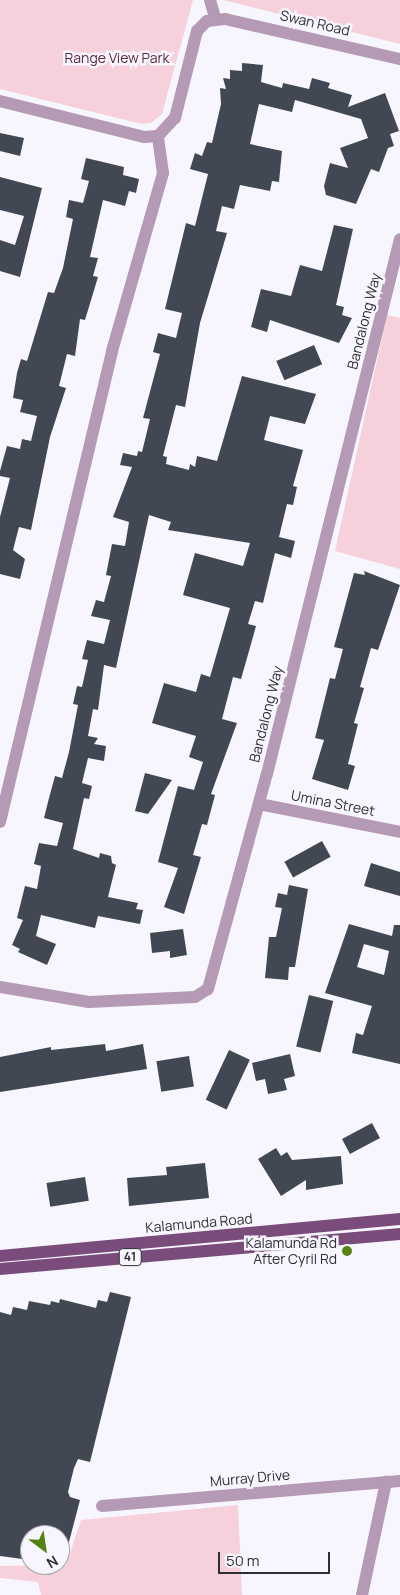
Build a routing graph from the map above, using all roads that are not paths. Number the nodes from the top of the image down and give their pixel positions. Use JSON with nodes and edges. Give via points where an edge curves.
{"nodes":[{"id":1,"x":210,"y":0,"type":"edge"},
{"id":2,"x":215,"y":18,"type":"junction"},
{"id":3,"x":400,"y":59,"type":"edge"},
{"id":4,"x":0,"y":101,"type":"edge"},
{"id":5,"x":158,"y":136,"type":"junction"},
{"id":6,"x":400,"y":239,"type":"edge"},
{"id":7,"x":259,"y":804,"type":"junction"},
{"id":8,"x":0,"y":822,"type":"edge"},
{"id":9,"x":400,"y":832,"type":"edge"},
{"id":10,"x":0,"y":987,"type":"edge"},
{"id":11,"x":400,"y":1219,"type":"edge"},
{"id":12,"x":400,"y":1234,"type":"edge"},
{"id":13,"x":0,"y":1256,"type":"edge"},
{"id":14,"x":0,"y":1269,"type":"edge"},
{"id":15,"x":400,"y":1481,"type":"edge"},
{"id":16,"x":386,"y":1482,"type":"junction"},
{"id":17,"x":102,"y":1506,"type":"dead end"},
{"id":18,"x":362,"y":1595,"type":"edge"}],
"edges":[{"from":1,"to":2,"type":"street"},
{"from":2,"to":3,"type":"street","name":"Swan Road"},
{"from":2,"to":5,"type":"street","via":[[197,31],[175,118]]},
{"from":4,"to":5,"type":"street","via":[[144,137]]},
{"from":5,"to":8,"type":"street","via":[[163,173],[108,370]]},
{"from":6,"to":7,"type":"street","name":"Bandalong Way"},
{"from":7,"to":9,"type":"street","name":"Umina Street"},
{"from":7,"to":10,"type":"street","name":"Bandalong Way","via":[[212,981],[202,995],[89,1002]]},
{"from":11,"to":13,"type":"main road","name":"Kalamunda Road","number":"41"},
{"from":12,"to":14,"type":"main road","name":"Kalamunda Road","number":"41"},
{"from":15,"to":16,"type":"street","name":"Murray Drive"},
{"from":16,"to":17,"type":"street","name":"Murray Drive"},
{"from":16,"to":18,"type":"street"}]}
